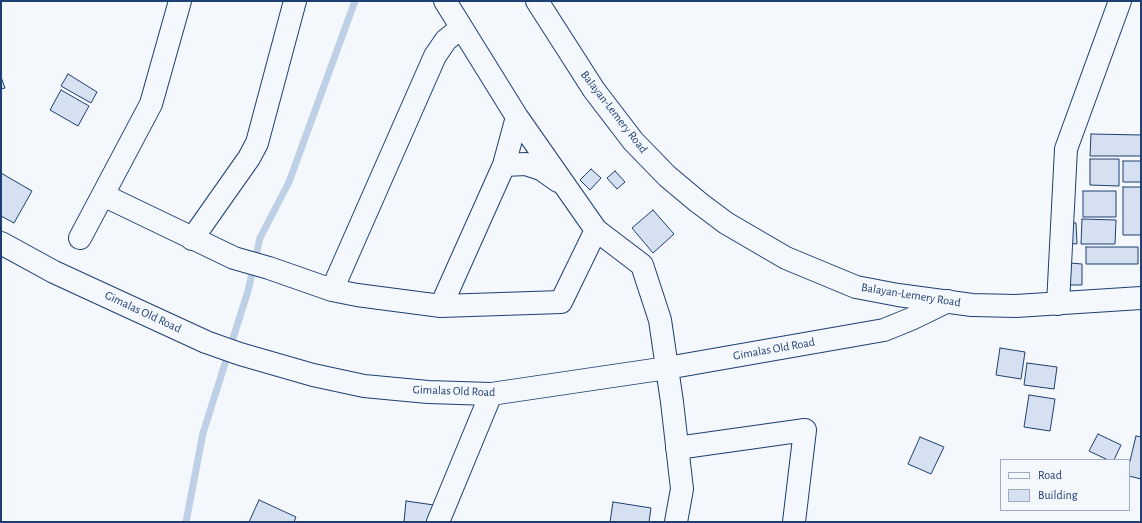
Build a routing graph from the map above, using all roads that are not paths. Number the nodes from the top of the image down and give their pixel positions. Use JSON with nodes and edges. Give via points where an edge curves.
{"nodes":[{"id":1,"x":180,"y":1,"type":"edge"},
{"id":2,"x":295,"y":1,"type":"edge"},
{"id":3,"x":445,"y":1,"type":"edge"},
{"id":4,"x":537,"y":1,"type":"edge"},
{"id":5,"x":1120,"y":1,"type":"edge"},
{"id":6,"x":462,"y":28,"type":"junction"},
{"id":7,"x":517,"y":116,"type":"junction"},
{"id":8,"x":504,"y":165,"type":"junction"},
{"id":9,"x":564,"y":184,"type":"junction"},
{"id":10,"x":103,"y":195,"type":"junction"},
{"id":11,"x":596,"y":230,"type":"junction"},
{"id":12,"x":80,"y":238,"type":"dead end"},
{"id":13,"x":192,"y":239,"type":"junction"},
{"id":14,"x":1,"y":243,"type":"edge"},
{"id":15,"x":332,"y":290,"type":"junction"},
{"id":16,"x":1141,"y":298,"type":"edge"},
{"id":17,"x":948,"y":301,"type":"junction"},
{"id":18,"x":1058,"y":304,"type":"junction"},
{"id":19,"x":441,"y":306,"type":"junction"},
{"id":20,"x":667,"y":368,"type":"junction"},
{"id":21,"x":491,"y":394,"type":"junction"},
{"id":22,"x":677,"y":448,"type":"junction"},
{"id":23,"x":438,"y":522,"type":"edge"},
{"id":24,"x":676,"y":522,"type":"edge"},
{"id":25,"x":794,"y":522,"type":"edge"}],
"edges":[{"from":1,"to":10,"type":"street","via":[[151,104]]},
{"from":2,"to":13,"type":"street","via":[[257,143]]},
{"from":3,"to":6,"type":"street"},
{"from":4,"to":17,"type":"street","name":"Balayan-Lemery Road","via":[[594,90],[633,141],[667,176],[726,223],[786,258],[856,287]]},
{"from":5,"to":18,"type":"street","via":[[1066,149]]},
{"from":6,"to":7,"type":"street"},
{"from":6,"to":15,"type":"street","via":[[446,40],[435,56]]},
{"from":7,"to":8,"type":"street"},
{"from":7,"to":9,"type":"street"},
{"from":8,"to":9,"type":"street","via":[[526,164],[541,169]]},
{"from":8,"to":19,"type":"street"},
{"from":9,"to":11,"type":"street"},
{"from":10,"to":12,"type":"street"},
{"from":10,"to":13,"type":"street"},
{"from":11,"to":19,"type":"street","via":[[561,302]]},
{"from":11,"to":20,"type":"street","via":[[642,265],[660,320]]},
{"from":13,"to":15,"type":"street","via":[[234,258]]},
{"from":14,"to":21,"type":"street","name":"Gimalas Old Road","via":[[54,272],[206,342],[240,354],[313,375],[364,386]]},
{"from":15,"to":19,"type":"street"},
{"from":16,"to":18,"type":"street","name":"Balayan-Lemery Road"},
{"from":17,"to":18,"type":"street","name":"Balayan-Lemery Road","via":[[972,305]]},
{"from":17,"to":20,"type":"street","name":"Gimalas Old Road","via":[[884,330]]},
{"from":20,"to":21,"type":"street","name":"Gimalas Old Road"},
{"from":20,"to":22,"type":"street"},
{"from":21,"to":23,"type":"street"},
{"from":22,"to":24,"type":"street","via":[[682,488]]},
{"from":22,"to":25,"type":"street","via":[[805,430]]}]}
